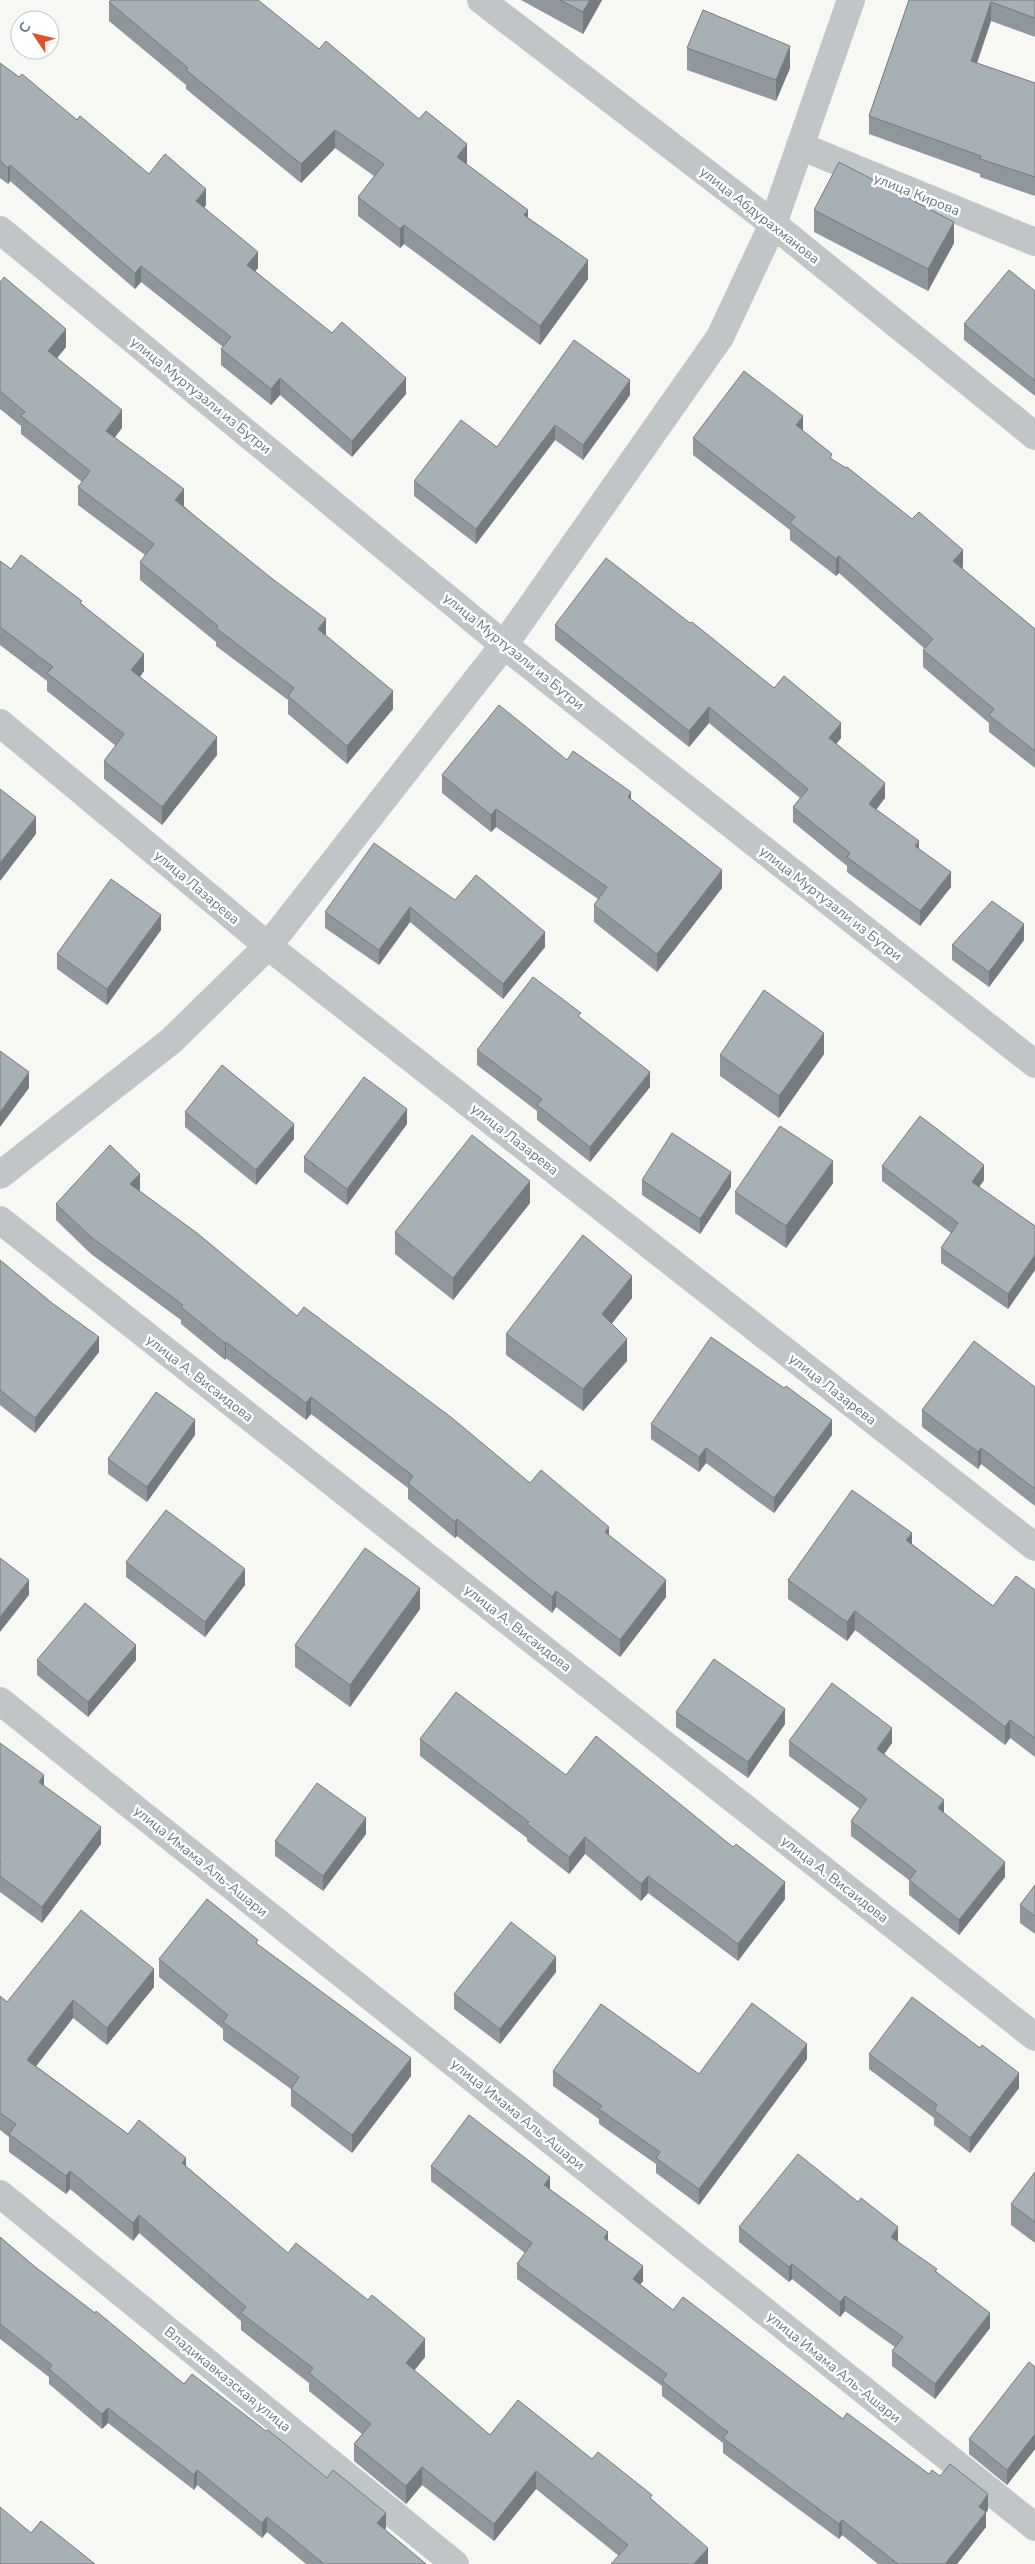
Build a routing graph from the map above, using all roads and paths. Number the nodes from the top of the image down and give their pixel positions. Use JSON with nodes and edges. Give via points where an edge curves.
{"nodes":[{"id":1,"x":482,"y":0,"type":"edge"},
{"id":2,"x":851,"y":0,"type":"edge"},
{"id":3,"x":800,"y":146,"type":"junction"},
{"id":4,"x":773,"y":224,"type":"junction"},
{"id":5,"x":0,"y":230,"type":"edge"},
{"id":6,"x":1035,"y":242,"type":"edge"},
{"id":7,"x":1035,"y":436,"type":"edge"},
{"id":8,"x":504,"y":644,"type":"junction"},
{"id":9,"x":0,"y":723,"type":"edge"},
{"id":10,"x":268,"y":946,"type":"junction"},
{"id":11,"x":1035,"y":1064,"type":"edge"},
{"id":12,"x":0,"y":1175,"type":"edge"},
{"id":13,"x":0,"y":1220,"type":"edge"},
{"id":14,"x":1035,"y":1547,"type":"edge"},
{"id":15,"x":0,"y":1701,"type":"edge"},
{"id":16,"x":1035,"y":2037,"type":"edge"},
{"id":17,"x":0,"y":2194,"type":"edge"},
{"id":18,"x":1035,"y":2527,"type":"edge"},
{"id":19,"x":455,"y":2564,"type":"edge"}],
"edges":[{"from":1,"to":4,"type":"street","name":"улица Абдурахманова"},
{"from":2,"to":3,"type":"street"},
{"from":3,"to":4,"type":"street"},
{"from":3,"to":6,"type":"street","name":"улица Кирова"},
{"from":4,"to":7,"type":"street","name":"улица Абдурахманова"},
{"from":4,"to":8,"type":"street","via":[[720,337]]},
{"from":5,"to":8,"type":"street","name":"улица Муртузали из Бутри"},
{"from":8,"to":10,"type":"street"},
{"from":8,"to":11,"type":"street","name":"улица Муртузали из Бутри"},
{"from":9,"to":10,"type":"street","name":"улица Лазарева"},
{"from":10,"to":12,"type":"street","via":[[171,1041]]},
{"from":10,"to":14,"type":"street","name":"улица Лазарева"},
{"from":13,"to":16,"type":"street","name":"улица А. Висаидова"},
{"from":15,"to":18,"type":"street","name":"улица Имама Аль-Ашари"},
{"from":17,"to":19,"type":"street","name":"Владикавказская улица"}]}
